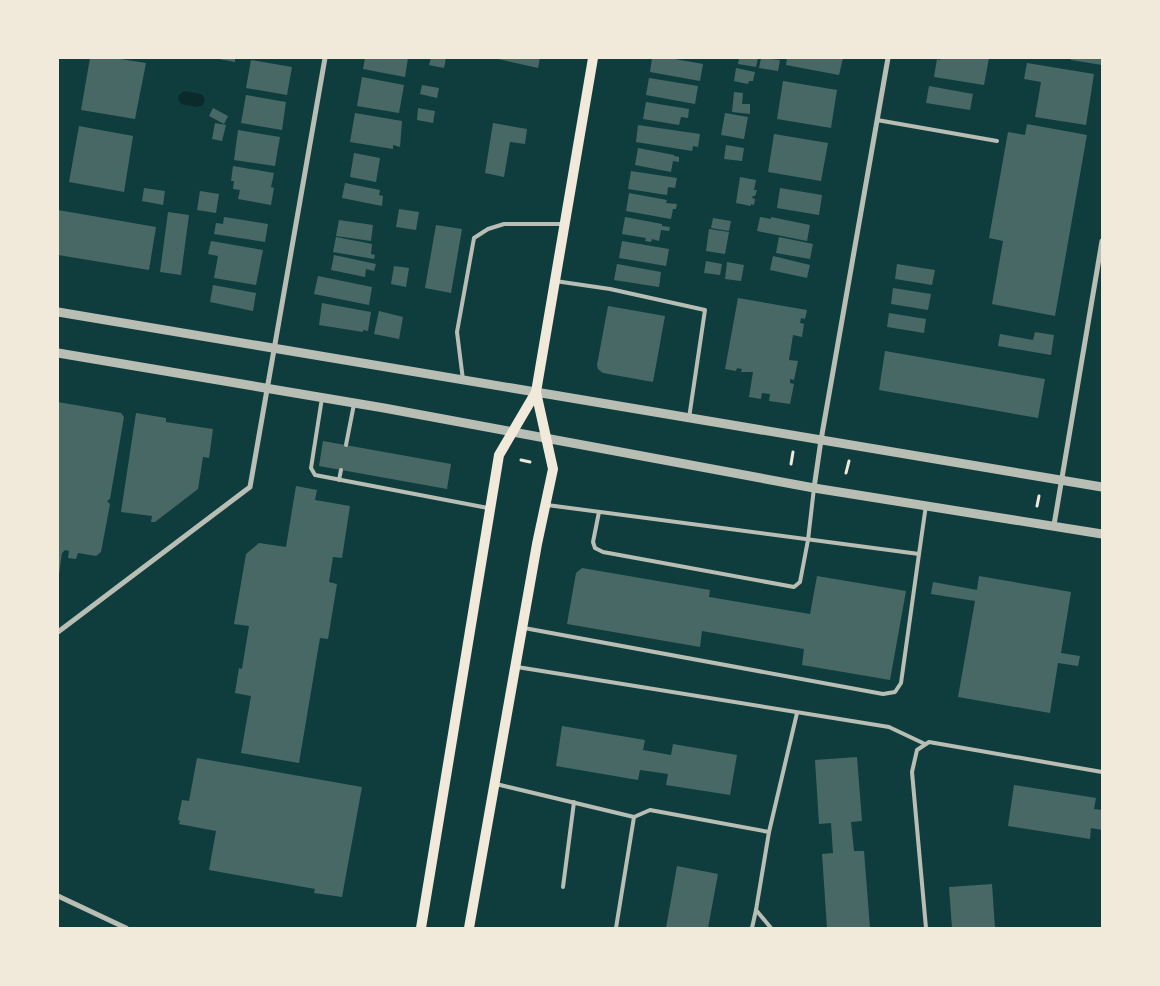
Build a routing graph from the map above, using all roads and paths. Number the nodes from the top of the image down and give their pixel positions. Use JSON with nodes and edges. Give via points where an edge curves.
{"nodes":[{"id":1,"x":325,"y":58,"type":"edge"},
{"id":2,"x":593,"y":58,"type":"edge"},
{"id":3,"x":888,"y":58,"type":"edge"},
{"id":4,"x":877,"y":120,"type":"junction"},
{"id":5,"x":997,"y":141,"type":"dead end"},
{"id":6,"x":565,"y":224,"type":"junction"},
{"id":7,"x":1102,"y":241,"type":"edge"},
{"id":8,"x":555,"y":281,"type":"junction"},
{"id":9,"x":58,"y":312,"type":"edge"},
{"id":10,"x":274,"y":349,"type":"junction"},
{"id":11,"x":58,"y":353,"type":"edge"},
{"id":12,"x":463,"y":380,"type":"junction"},
{"id":13,"x":267,"y":389,"type":"junction"},
{"id":14,"x":536,"y":392,"type":"junction"},
{"id":15,"x":322,"y":398,"type":"junction"},
{"id":16,"x":354,"y":404,"type":"junction"},
{"id":17,"x":689,"y":418,"type":"junction"},
{"id":18,"x":513,"y":431,"type":"junction"},
{"id":19,"x":547,"y":439,"type":"junction"},
{"id":20,"x":821,"y":440,"type":"junction"},
{"id":21,"x":346,"y":445,"type":"dead end"},
{"id":22,"x":793,"y":452,"type":"dead end"},
{"id":23,"x":521,"y":460,"type":"dead end"},
{"id":24,"x":849,"y":461,"type":"dead end"},
{"id":25,"x":530,"y":462,"type":"dead end"},
{"id":26,"x":791,"y":464,"type":"dead end"},
{"id":27,"x":341,"y":470,"type":"dead end"},
{"id":28,"x":846,"y":472,"type":"dead end"},
{"id":29,"x":339,"y":480,"type":"junction"},
{"id":30,"x":1060,"y":480,"type":"junction"},
{"id":31,"x":1102,"y":487,"type":"edge"},
{"id":32,"x":814,"y":488,"type":"junction"},
{"id":33,"x":1039,"y":496,"type":"dead end"},
{"id":34,"x":545,"y":505,"type":"junction"},
{"id":35,"x":926,"y":506,"type":"junction"},
{"id":36,"x":1038,"y":506,"type":"dead end"},
{"id":37,"x":490,"y":509,"type":"junction"},
{"id":38,"x":599,"y":512,"type":"junction"},
{"id":39,"x":1054,"y":525,"type":"junction"},
{"id":40,"x":1102,"y":534,"type":"edge"},
{"id":41,"x":808,"y":540,"type":"junction"},
{"id":42,"x":920,"y":554,"type":"junction"},
{"id":43,"x":522,"y":627,"type":"junction"},
{"id":44,"x":58,"y":632,"type":"edge"},
{"id":45,"x":515,"y":667,"type":"junction"},
{"id":46,"x":798,"y":713,"type":"junction"},
{"id":47,"x":925,"y":744,"type":"junction"},
{"id":48,"x":1102,"y":772,"type":"edge"},
{"id":49,"x":495,"y":784,"type":"junction"},
{"id":50,"x":574,"y":802,"type":"junction"},
{"id":51,"x":634,"y":817,"type":"junction"},
{"id":52,"x":769,"y":832,"type":"junction"},
{"id":53,"x":562,"y":888,"type":"dead end"},
{"id":54,"x":58,"y":896,"type":"edge"},
{"id":55,"x":756,"y":910,"type":"junction"},
{"id":56,"x":126,"y":928,"type":"edge"},
{"id":57,"x":421,"y":928,"type":"edge"},
{"id":58,"x":470,"y":928,"type":"edge"},
{"id":59,"x":616,"y":928,"type":"edge"},
{"id":60,"x":752,"y":928,"type":"edge"},
{"id":61,"x":771,"y":928,"type":"edge"},
{"id":62,"x":926,"y":928,"type":"edge"}],
"edges":[{"from":1,"to":10,"type":"street"},
{"from":2,"to":6,"type":"main road"},
{"from":3,"to":4,"type":"street"},
{"from":4,"to":5,"type":"lane"},
{"from":4,"to":20,"type":"street"},
{"from":6,"to":8,"type":"main road"},
{"from":6,"to":12,"type":"lane","via":[[504,224],[474,238],[457,332]]},
{"from":7,"to":30,"type":"street"},
{"from":8,"to":14,"type":"main road"},
{"from":8,"to":17,"type":"lane","via":[[610,289],[705,310]]},
{"from":9,"to":10,"type":"street"},
{"from":10,"to":12,"type":"street"},
{"from":10,"to":13,"type":"street"},
{"from":11,"to":13,"type":"street"},
{"from":12,"to":14,"type":"street"},
{"from":13,"to":15,"type":"street"},
{"from":13,"to":44,"type":"street","via":[[250,487]]},
{"from":14,"to":17,"type":"street"},
{"from":14,"to":18,"type":"main road"},
{"from":14,"to":19,"type":"main road"},
{"from":15,"to":16,"type":"street"},
{"from":15,"to":29,"type":"lane","via":[[311,468],[315,475]]},
{"from":16,"to":18,"type":"street"},
{"from":16,"to":21,"type":"lane"},
{"from":17,"to":20,"type":"street"},
{"from":18,"to":19,"type":"street"},
{"from":18,"to":37,"type":"main road","via":[[499,455]]},
{"from":19,"to":32,"type":"street"},
{"from":19,"to":34,"type":"main road","via":[[553,469]]},
{"from":20,"to":30,"type":"street"},
{"from":20,"to":32,"type":"street"},
{"from":22,"to":26,"type":"path"},
{"from":23,"to":25,"type":"path"},
{"from":24,"to":28,"type":"path"},
{"from":27,"to":29,"type":"lane"},
{"from":29,"to":37,"type":"lane"},
{"from":30,"to":31,"type":"street"},
{"from":30,"to":39,"type":"street"},
{"from":32,"to":35,"type":"street"},
{"from":32,"to":41,"type":"lane"},
{"from":33,"to":36,"type":"path"},
{"from":34,"to":38,"type":"lane"},
{"from":34,"to":43,"type":"main road"},
{"from":35,"to":39,"type":"street"},
{"from":35,"to":42,"type":"lane"},
{"from":37,"to":57,"type":"main road"},
{"from":38,"to":41,"type":"lane"},
{"from":38,"to":41,"type":"lane","via":[[593,542],[595,548],[603,552],[783,586],[794,587],[800,582]]},
{"from":39,"to":40,"type":"street"},
{"from":41,"to":42,"type":"lane"},
{"from":42,"to":43,"type":"lane","via":[[901,683],[894,692],[883,694]]},
{"from":43,"to":45,"type":"main road"},
{"from":45,"to":46,"type":"lane"},
{"from":45,"to":49,"type":"main road"},
{"from":46,"to":47,"type":"lane","via":[[889,727]]},
{"from":46,"to":52,"type":"lane"},
{"from":47,"to":48,"type":"lane","via":[[929,742]]},
{"from":47,"to":62,"type":"lane","via":[[917,750],[912,772]]},
{"from":49,"to":50,"type":"lane"},
{"from":49,"to":58,"type":"main road"},
{"from":50,"to":51,"type":"lane"},
{"from":50,"to":53,"type":"lane"},
{"from":51,"to":52,"type":"lane","via":[[650,810]]},
{"from":51,"to":59,"type":"lane"},
{"from":52,"to":55,"type":"lane"},
{"from":54,"to":56,"type":"street"},
{"from":55,"to":60,"type":"lane"},
{"from":55,"to":61,"type":"lane"}]}
